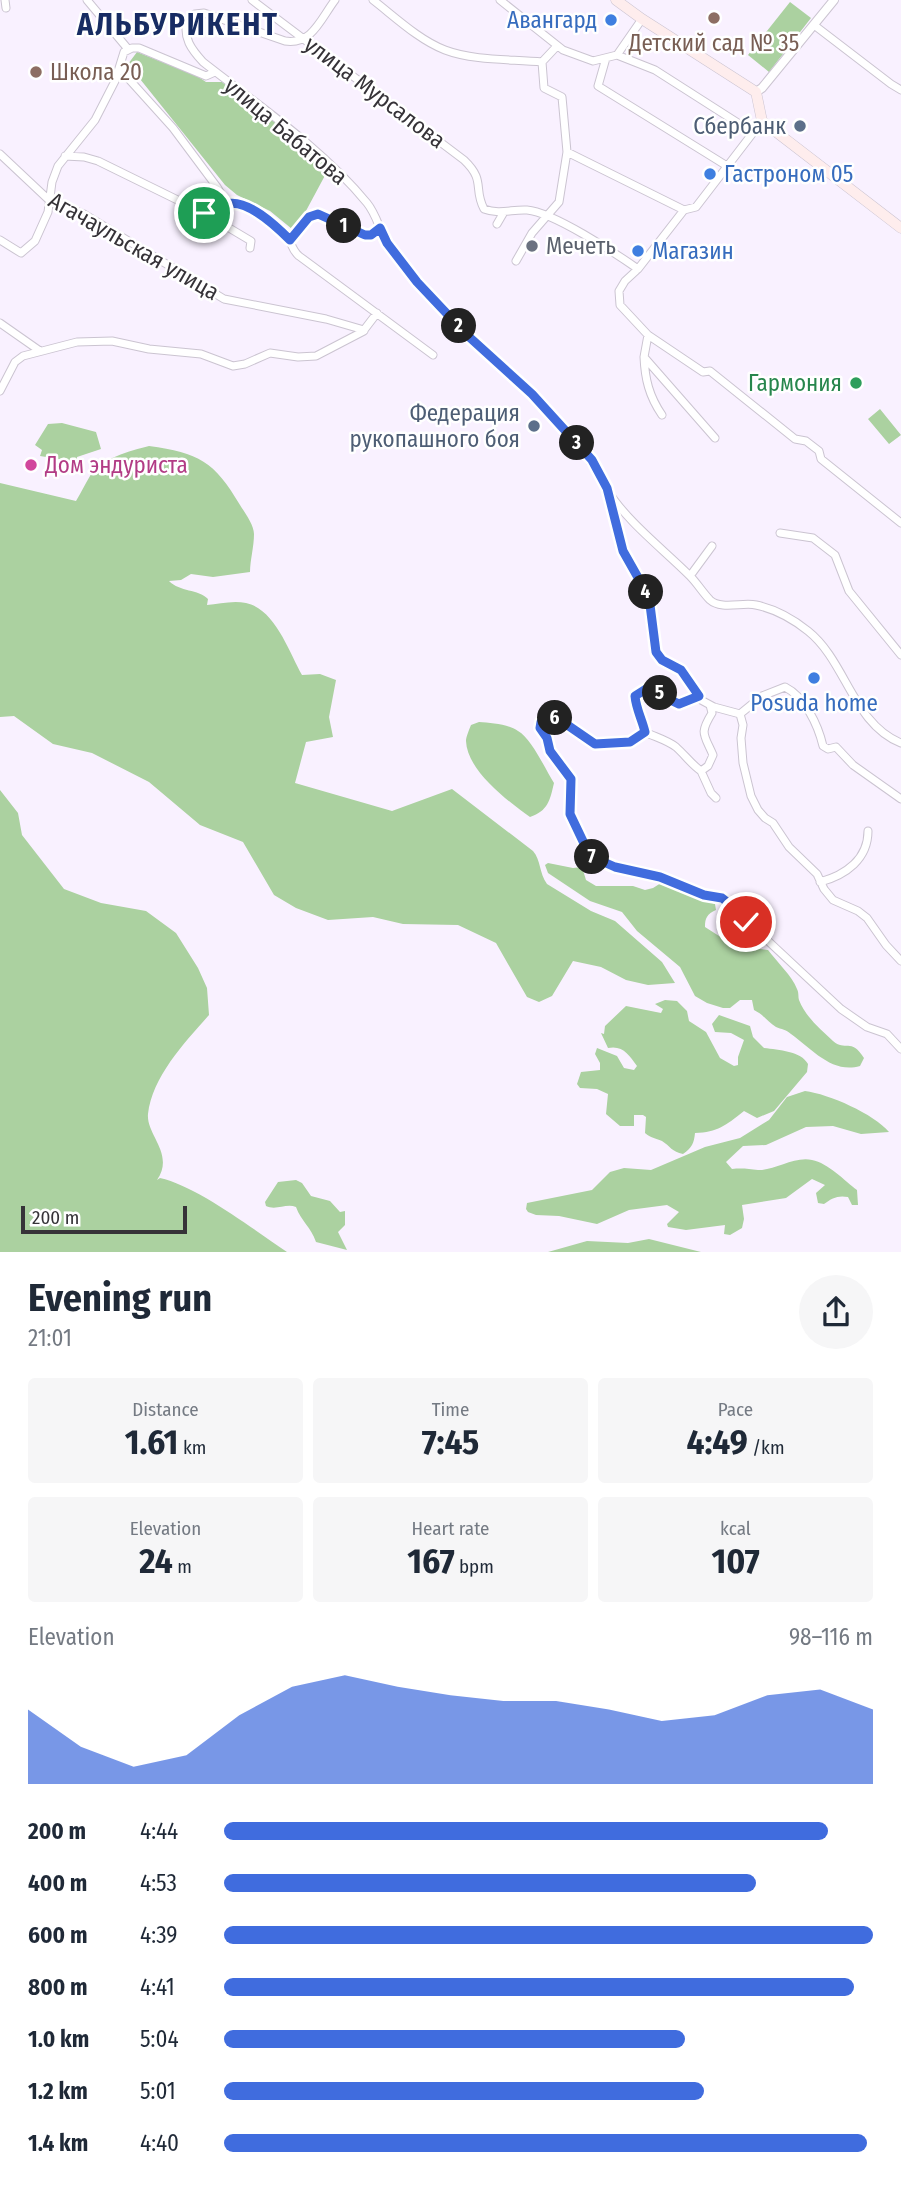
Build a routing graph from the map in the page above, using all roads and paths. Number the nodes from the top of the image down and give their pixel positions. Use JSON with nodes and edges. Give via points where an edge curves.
{"nodes":[{"id":1,"x":87,"y":0,"type":"edge"},
{"id":2,"x":252,"y":0,"type":"edge"},
{"id":3,"x":335,"y":0,"type":"edge"},
{"id":4,"x":373,"y":0,"type":"edge"},
{"id":5,"x":500,"y":0,"type":"edge"},
{"id":6,"x":615,"y":0,"type":"edge"},
{"id":7,"x":834,"y":0,"type":"edge"},
{"id":8,"x":271,"y":14,"type":"junction"},
{"id":9,"x":642,"y":19,"type":"junction"},
{"id":10,"x":814,"y":24,"type":"junction"},
{"id":11,"x":258,"y":30,"type":"junction"},
{"id":12,"x":306,"y":40,"type":"junction"},
{"id":13,"x":557,"y":46,"type":"junction"},
{"id":14,"x":128,"y":50,"type":"junction"},
{"id":15,"x":617,"y":55,"type":"junction"},
{"id":16,"x":606,"y":58,"type":"junction"},
{"id":17,"x":542,"y":62,"type":"junction"},
{"id":18,"x":120,"y":66,"type":"junction"},
{"id":19,"x":215,"y":72,"type":"junction"},
{"id":20,"x":901,"y":90,"type":"edge"},
{"id":21,"x":755,"y":92,"type":"junction"},
{"id":22,"x":762,"y":121,"type":"junction"},
{"id":23,"x":752,"y":132,"type":"junction"},
{"id":24,"x":567,"y":152,"type":"junction"},
{"id":25,"x":0,"y":154,"type":"edge"},
{"id":26,"x":65,"y":156,"type":"junction"},
{"id":27,"x":727,"y":166,"type":"junction"},
{"id":28,"x":51,"y":202,"type":"junction"},
{"id":29,"x":227,"y":204,"type":"junction"},
{"id":30,"x":684,"y":210,"type":"junction"},
{"id":31,"x":504,"y":212,"type":"junction"},
{"id":32,"x":204,"y":213,"type":"junction"},
{"id":33,"x":547,"y":216,"type":"junction"},
{"id":34,"x":497,"y":224,"type":"dead end"},
{"id":35,"x":380,"y":228,"type":"junction"},
{"id":36,"x":901,"y":228,"type":"edge"},
{"id":37,"x":0,"y":240,"type":"edge"},
{"id":38,"x":290,"y":240,"type":"junction"},
{"id":39,"x":250,"y":248,"type":"dead end"},
{"id":40,"x":516,"y":261,"type":"dead end"},
{"id":41,"x":638,"y":269,"type":"junction"},
{"id":42,"x":377,"y":313,"type":"junction"},
{"id":43,"x":0,"y":323,"type":"edge"},
{"id":44,"x":364,"y":330,"type":"junction"},
{"id":45,"x":648,"y":335,"type":"junction"},
{"id":46,"x":40,"y":351,"type":"junction"},
{"id":47,"x":433,"y":355,"type":"dead end"},
{"id":48,"x":644,"y":357,"type":"junction"},
{"id":49,"x":0,"y":391,"type":"edge"},
{"id":50,"x":662,"y":415,"type":"dead end"},
{"id":51,"x":715,"y":438,"type":"dead end"},
{"id":52,"x":607,"y":488,"type":"junction"},
{"id":53,"x":901,"y":523,"type":"edge"},
{"id":54,"x":780,"y":533,"type":"dead end"},
{"id":55,"x":712,"y":546,"type":"dead end"},
{"id":56,"x":690,"y":576,"type":"junction"},
{"id":57,"x":901,"y":655,"type":"edge"},
{"id":58,"x":699,"y":696,"type":"junction"},
{"id":59,"x":710,"y":705,"type":"junction"},
{"id":60,"x":740,"y":714,"type":"junction"},
{"id":61,"x":645,"y":732,"type":"junction"},
{"id":62,"x":901,"y":743,"type":"edge"},
{"id":63,"x":701,"y":771,"type":"junction"},
{"id":64,"x":716,"y":799,"type":"dead end"},
{"id":65,"x":901,"y":799,"type":"edge"},
{"id":66,"x":869,"y":831,"type":"dead end"},
{"id":67,"x":820,"y":882,"type":"junction"},
{"id":68,"x":901,"y":961,"type":"edge"},
{"id":69,"x":901,"y":1049,"type":"edge"}],
"edges":[{"from":1,"to":14,"type":"street"},
{"from":2,"to":8,"type":"street","name":"улица Мурсалова"},
{"from":3,"to":12,"type":"street"},
{"from":4,"to":17,"type":"street","via":[[444,50]]},
{"from":5,"to":13,"type":"street"},
{"from":6,"to":9,"type":"main road"},
{"from":7,"to":10,"type":"street"},
{"from":8,"to":11,"type":"street","via":[[271,25]]},
{"from":8,"to":12,"type":"street","name":"улица Мурсалова"},
{"from":9,"to":15,"type":"street"},
{"from":9,"to":21,"type":"main road"},
{"from":10,"to":20,"type":"street"},
{"from":10,"to":21,"type":"street"},
{"from":11,"to":12,"type":"street","via":[[285,40]]},
{"from":11,"to":19,"type":"street","name":"улица Бабатова","via":[[204,13],[191,17],[186,25],[189,44]]},
{"from":12,"to":31,"type":"street","name":"улица Мурсалова","via":[[464,160],[478,176],[484,209]]},
{"from":13,"to":16,"type":"street","via":[[593,61]]},
{"from":13,"to":17,"type":"street"},
{"from":14,"to":18,"type":"street"},
{"from":14,"to":19,"type":"street","via":[[139,48],[206,76]]},
{"from":15,"to":16,"type":"street"},
{"from":15,"to":23,"type":"street","via":[[655,69]]},
{"from":16,"to":27,"type":"street","via":[[598,86]]},
{"from":17,"to":24,"type":"street","via":[[544,88],[562,97]]},
{"from":18,"to":26,"type":"street","via":[[95,120]]},
{"from":18,"to":29,"type":"street","via":[[173,128]]},
{"from":19,"to":35,"type":"street","name":"улица Бабатова","via":[[346,180],[368,205]]},
{"from":21,"to":22,"type":"main road"},
{"from":22,"to":23,"type":"street"},
{"from":22,"to":36,"type":"main road"},
{"from":23,"to":27,"type":"street"},
{"from":24,"to":30,"type":"street"},
{"from":24,"to":33,"type":"street","via":[[559,202]]},
{"from":25,"to":28,"type":"street","name":"Агачаульская улица"},
{"from":26,"to":28,"type":"street","via":[[52,182]]},
{"from":26,"to":32,"type":"street","via":[[98,161]]},
{"from":27,"to":30,"type":"street","via":[[696,207]]},
{"from":28,"to":37,"type":"street","via":[[35,241],[24,252]]},
{"from":28,"to":44,"type":"street","name":"Агачаульская улица","via":[[84,214],[225,299]]},
{"from":29,"to":32,"type":"street"},
{"from":29,"to":38,"type":"street","via":[[264,216]]},
{"from":30,"to":41,"type":"street"},
{"from":31,"to":33,"type":"street","via":[[528,210]]},
{"from":31,"to":34,"type":"street"},
{"from":32,"to":39,"type":"street","via":[[251,241]]},
{"from":33,"to":40,"type":"street"},
{"from":33,"to":41,"type":"street"},
{"from":35,"to":38,"type":"street","via":[[365,235],[318,214],[309,217]]},
{"from":35,"to":52,"type":"street","name":"улица Бабатова","via":[[417,282],[569,433],[592,460]]},
{"from":38,"to":42,"type":"street","via":[[299,256]]},
{"from":41,"to":45,"type":"street","via":[[620,291],[620,305]]},
{"from":42,"to":44,"type":"street"},
{"from":42,"to":47,"type":"street"},
{"from":43,"to":46,"type":"street"},
{"from":44,"to":46,"type":"street","via":[[316,356],[270,353],[233,366],[201,354],[102,340]]},
{"from":45,"to":48,"type":"street"},
{"from":45,"to":53,"type":"street","via":[[703,372],[710,371],[795,439],[806,441],[819,451],[821,459]]},
{"from":46,"to":49,"type":"street","via":[[15,362]]},
{"from":48,"to":50,"type":"street","via":[[646,382]]},
{"from":48,"to":51,"type":"street"},
{"from":52,"to":56,"type":"street","name":"улица Бабатова"},
{"from":52,"to":58,"type":"street","via":[[623,551],[649,597],[656,652],[681,670]]},
{"from":54,"to":57,"type":"street","via":[[813,538],[835,555],[849,591]]},
{"from":55,"to":56,"type":"street"},
{"from":56,"to":62,"type":"street","name":"улица Бабатова","via":[[716,604],[762,607],[808,631],[880,730]]},
{"from":58,"to":59,"type":"street"},
{"from":58,"to":61,"type":"street","via":[[679,704],[657,691],[646,689],[635,696]]},
{"from":59,"to":60,"type":"street"},
{"from":59,"to":63,"type":"street","via":[[712,713],[703,732],[713,755]]},
{"from":60,"to":65,"type":"street","via":[[762,696],[785,687],[806,706],[823,746],[836,747]]},
{"from":60,"to":67,"type":"street","via":[[741,752],[751,796]]},
{"from":61,"to":63,"type":"street","via":[[680,750]]},
{"from":61,"to":69,"type":"street","via":[[630,742],[595,744],[559,720],[546,717],[541,722],[550,751],[571,779],[570,814],[590,856],[722,898],[841,1009],[887,1034]]},
{"from":63,"to":64,"type":"street"},
{"from":66,"to":67,"type":"street","via":[[866,849],[854,864]]},
{"from":67,"to":68,"type":"street","via":[[833,900],[867,918]]}]}
